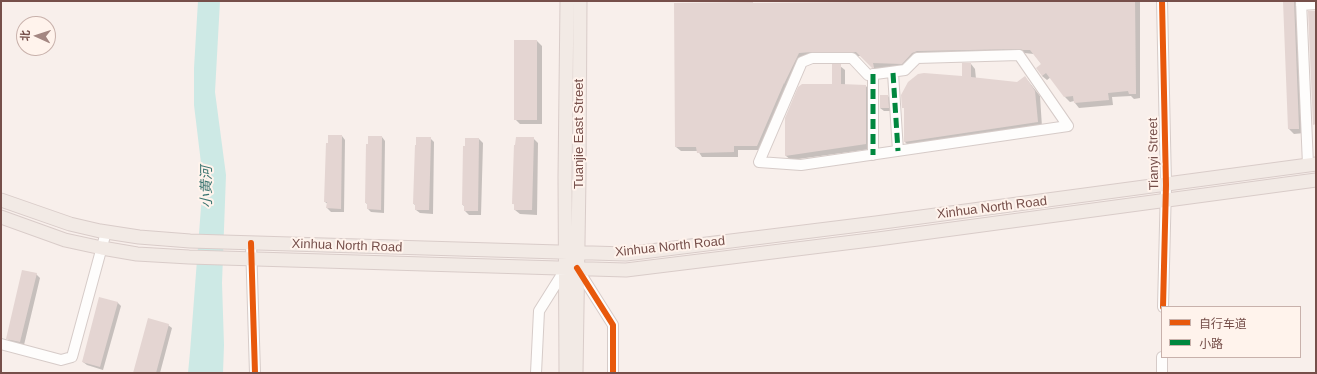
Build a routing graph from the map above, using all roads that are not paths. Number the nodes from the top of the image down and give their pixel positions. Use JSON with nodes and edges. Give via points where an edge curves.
{"nodes":[{"id":1,"x":567,"y":1,"type":"edge"},
{"id":2,"x":580,"y":1,"type":"edge"},
{"id":3,"x":1162,"y":1,"type":"edge"},
{"id":4,"x":1301,"y":3,"type":"edge"},
{"id":5,"x":1316,"y":4,"type":"edge"},
{"id":6,"x":893,"y":72,"type":"junction"},
{"id":7,"x":873,"y":74,"type":"junction"},
{"id":8,"x":898,"y":151,"type":"junction"},
{"id":9,"x":874,"y":155,"type":"junction"},
{"id":10,"x":1312,"y":165,"type":"edge"},
{"id":11,"x":1316,"y":180,"type":"edge"},
{"id":12,"x":1166,"y":185,"type":"junction"},
{"id":13,"x":1,"y":200,"type":"edge"},
{"id":14,"x":1166,"y":201,"type":"junction"},
{"id":15,"x":1,"y":218,"type":"edge"},
{"id":16,"x":106,"y":232,"type":"junction"},
{"id":17,"x":251,"y":243,"type":"junction"},
{"id":18,"x":102,"y":248,"type":"junction"},
{"id":19,"x":572,"y":252,"type":"junction"},
{"id":20,"x":252,"y":259,"type":"junction"},
{"id":21,"x":572,"y":268,"type":"junction"},
{"id":22,"x":1163,"y":306,"type":"edge"},
{"id":23,"x":1,"y":344,"type":"edge"},
{"id":24,"x":1162,"y":358,"type":"edge"},
{"id":25,"x":255,"y":373,"type":"edge"},
{"id":26,"x":536,"y":373,"type":"edge"},
{"id":27,"x":566,"y":373,"type":"edge"},
{"id":28,"x":576,"y":373,"type":"edge"},
{"id":29,"x":613,"y":373,"type":"edge"},
{"id":30,"x":1162,"y":373,"type":"edge"}],
"edges":[{"from":1,"to":19,"type":"main road","name":"Tuanjie East Street"},
{"from":2,"to":19,"type":"main road","name":"Tuanjie East Street"},
{"from":3,"to":12,"type":"street","name":"Tianyi Street"},
{"from":4,"to":5,"type":"street"},
{"from":4,"to":10,"type":"street"},
{"from":6,"to":7,"type":"street"},
{"from":6,"to":8,"type":"street"},
{"from":6,"to":8,"type":"street","via":[[905,70],[917,58],[1019,55],[1068,126]]},
{"from":7,"to":9,"type":"street"},
{"from":7,"to":9,"type":"street","via":[[868,75],[852,58],[812,58],[802,62],[759,162],[801,165]]},
{"from":8,"to":9,"type":"street"},
{"from":10,"to":12,"type":"main road","name":"Xinhua North Road"},
{"from":11,"to":14,"type":"main road","name":"Xinhua North Road"},
{"from":12,"to":14,"type":"street","name":"Tianyi Street"},
{"from":12,"to":19,"type":"main road","name":"Xinhua North Road","via":[[626,254]]},
{"from":13,"to":16,"type":"main road","name":"Xinhua North Road","via":[[70,224]]},
{"from":14,"to":21,"type":"main road","name":"Xinhua North Road","via":[[626,270]]},
{"from":14,"to":22,"type":"street","name":"Tianyi Street"},
{"from":15,"to":18,"type":"main road","name":"Xinhua North Road","via":[[65,240]]},
{"from":16,"to":17,"type":"main road","name":"Xinhua North Road","via":[[190,241]]},
{"from":16,"to":18,"type":"street"},
{"from":17,"to":19,"type":"main road","name":"Xinhua North Road"},
{"from":17,"to":20,"type":"street"},
{"from":18,"to":20,"type":"main road","name":"Xinhua North Road","via":[[137,254]]},
{"from":18,"to":23,"type":"street","via":[[72,357],[61,360]]},
{"from":19,"to":21,"type":"main road","name":"Tuanjie East Street"},
{"from":20,"to":21,"type":"main road","name":"Xinhua North Road"},
{"from":20,"to":25,"type":"street"},
{"from":21,"to":26,"type":"street","via":[[539,311]]},
{"from":21,"to":27,"type":"main road"},
{"from":21,"to":28,"type":"main road"},
{"from":21,"to":29,"type":"street","via":[[613,325]]},
{"from":24,"to":30,"type":"street"}]}
